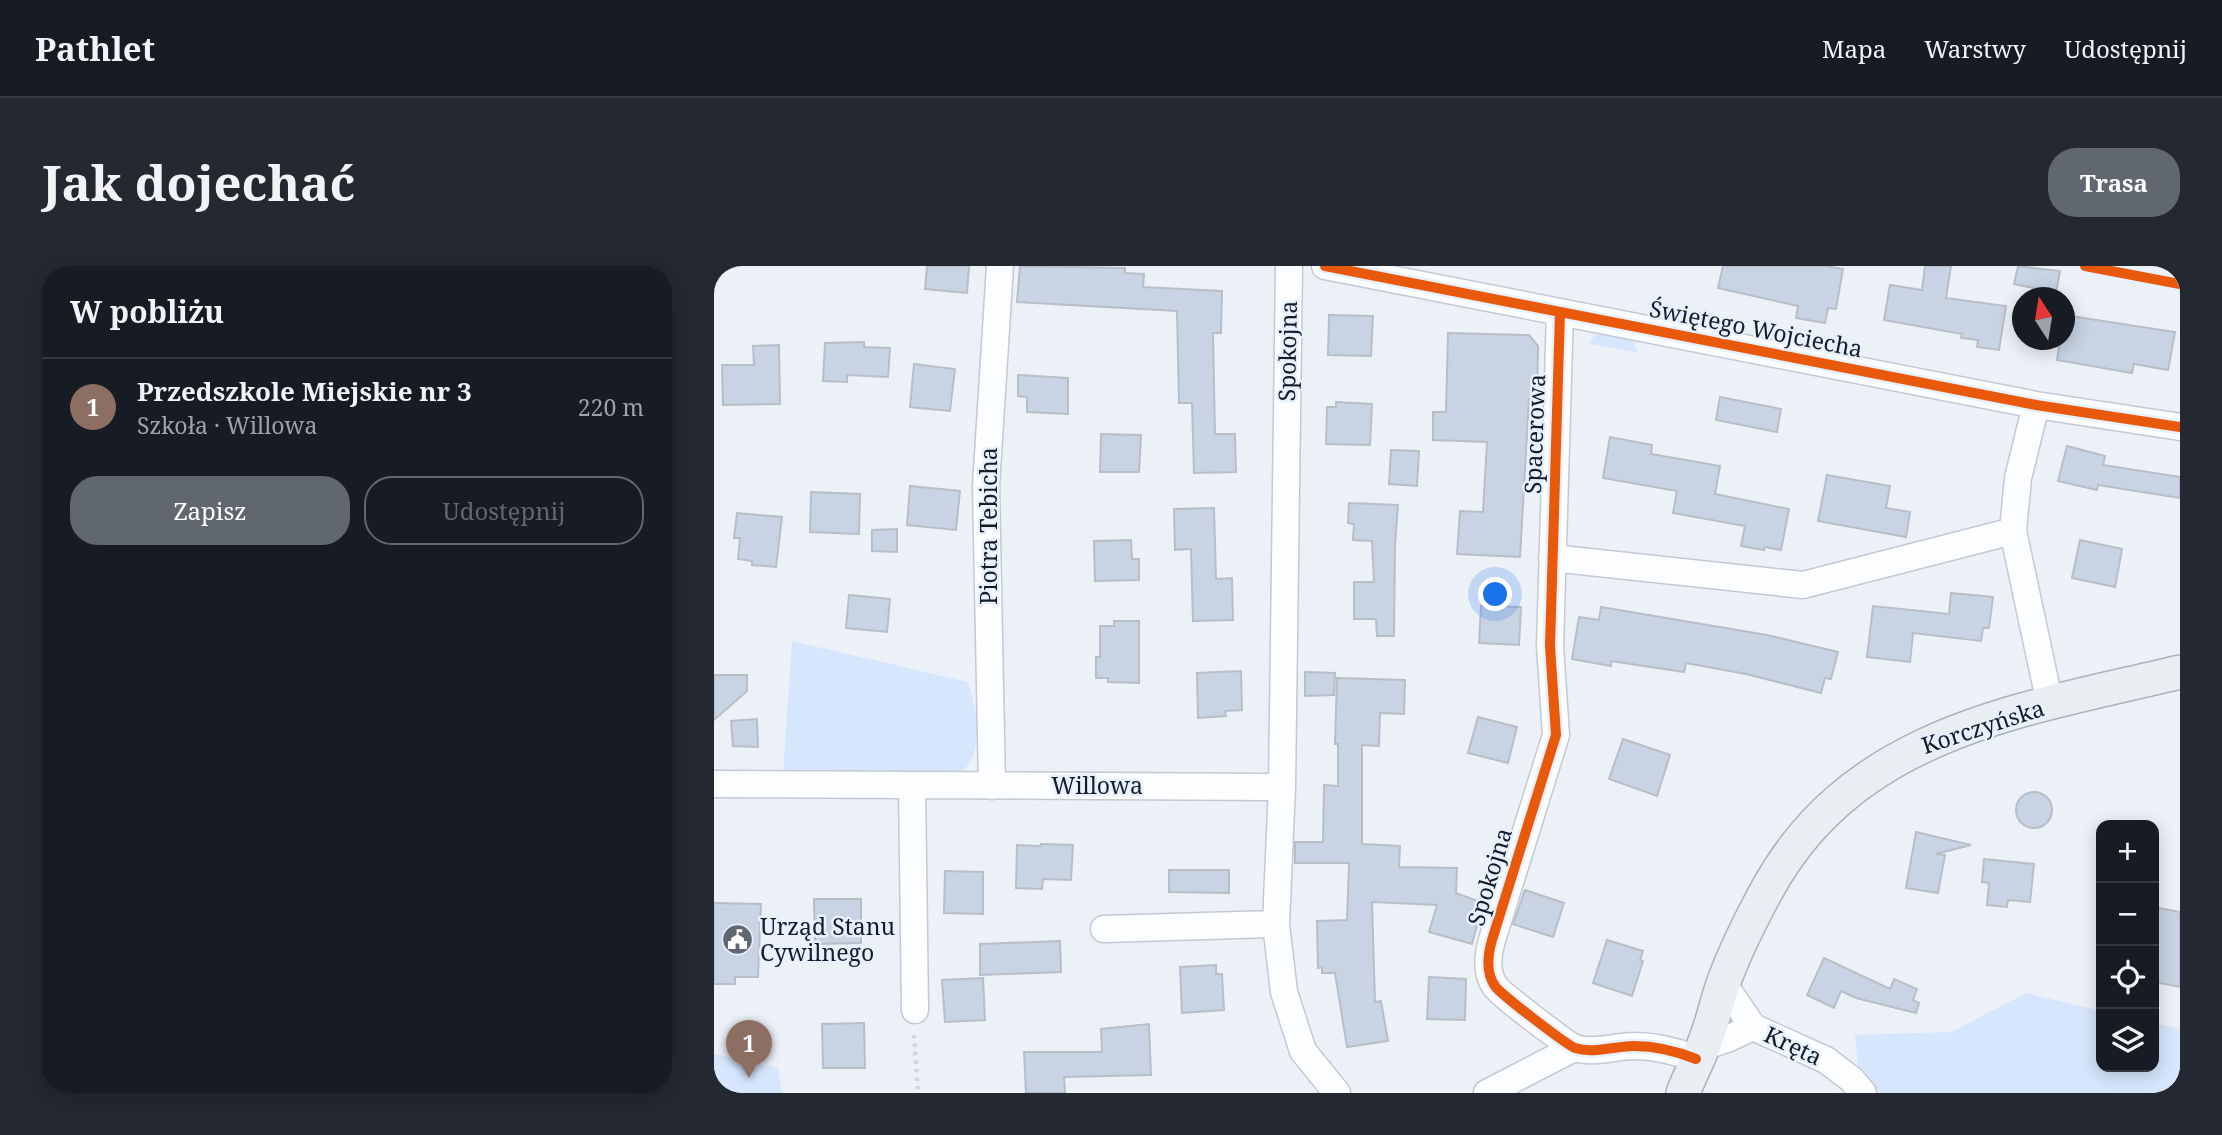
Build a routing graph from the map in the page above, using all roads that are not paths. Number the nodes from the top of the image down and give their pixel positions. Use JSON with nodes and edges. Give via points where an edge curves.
{"nodes":[{"id":1,"x":1000,"y":266,"type":"edge"},
{"id":2,"x":1289,"y":266,"type":"edge"},
{"id":3,"x":1325,"y":266,"type":"edge"},
{"id":4,"x":1560,"y":312,"type":"junction"},
{"id":5,"x":2036,"y":405,"type":"junction"},
{"id":6,"x":2180,"y":427,"type":"edge"},
{"id":7,"x":2013,"y":531,"type":"junction"},
{"id":8,"x":1552,"y":558,"type":"junction"},
{"id":9,"x":2180,"y":673,"type":"edge"},
{"id":10,"x":2050,"y":704,"type":"junction"},
{"id":11,"x":714,"y":784,"type":"edge"},
{"id":12,"x":912,"y":786,"type":"junction"},
{"id":13,"x":992,"y":786,"type":"junction"},
{"id":14,"x":1282,"y":787,"type":"junction"},
{"id":15,"x":1276,"y":924,"type":"junction"},
{"id":16,"x":1104,"y":929,"type":"dead end"},
{"id":17,"x":1723,"y":984,"type":"junction"},
{"id":18,"x":915,"y":1010,"type":"road end"},
{"id":19,"x":1752,"y":1027,"type":"junction"},
{"id":20,"x":1574,"y":1048,"type":"junction"},
{"id":21,"x":1700,"y":1053,"type":"junction"},
{"id":22,"x":1337,"y":1093,"type":"edge"},
{"id":23,"x":1487,"y":1093,"type":"edge"},
{"id":24,"x":1683,"y":1093,"type":"edge"},
{"id":25,"x":1863,"y":1093,"type":"edge"}],
"edges":[{"from":1,"to":13,"type":"street","name":"Piotra Tebicha","via":[[986,486]]},
{"from":2,"to":14,"type":"street","name":"Spokojna"},
{"from":3,"to":4,"type":"street","name":"Świętego Wojciecha"},
{"from":4,"to":5,"type":"street","name":"Świętego Wojciecha"},
{"from":4,"to":8,"type":"street","name":"Spacerowa"},
{"from":5,"to":6,"type":"street","name":"Świętego Wojciecha"},
{"from":5,"to":7,"type":"street","via":[[2018,478]]},
{"from":7,"to":8,"type":"street","via":[[1804,585]]},
{"from":7,"to":10,"type":"street"},
{"from":8,"to":20,"type":"street","name":"Spokojna","via":[[1550,646],[1556,735],[1488,956],[1494,985]]},
{"from":9,"to":10,"type":"main road","name":"Korczyńska"},
{"from":10,"to":17,"type":"main road","name":"Korczyńska","via":[[1936,738],[1895,759],[1842,798],[1781,867]]},
{"from":11,"to":12,"type":"street","name":"Willowa"},
{"from":12,"to":13,"type":"street","name":"Willowa"},
{"from":12,"to":18,"type":"street"},
{"from":13,"to":14,"type":"street","name":"Willowa"},
{"from":14,"to":15,"type":"street","name":"Spokojna"},
{"from":15,"to":16,"type":"street"},
{"from":15,"to":22,"type":"street","name":"Spokojna","via":[[1284,992],[1303,1051]]},
{"from":17,"to":19,"type":"street","name":"Kręta"},
{"from":17,"to":21,"type":"main road","name":"Korczyńska"},
{"from":19,"to":21,"type":"street","name":"Kręta"},
{"from":19,"to":25,"type":"street","name":"Kręta","via":[[1826,1060]]},
{"from":20,"to":21,"type":"street","via":[[1635,1046]]},
{"from":20,"to":23,"type":"street"},
{"from":21,"to":24,"type":"main road","name":"Korczyńska"}]}
